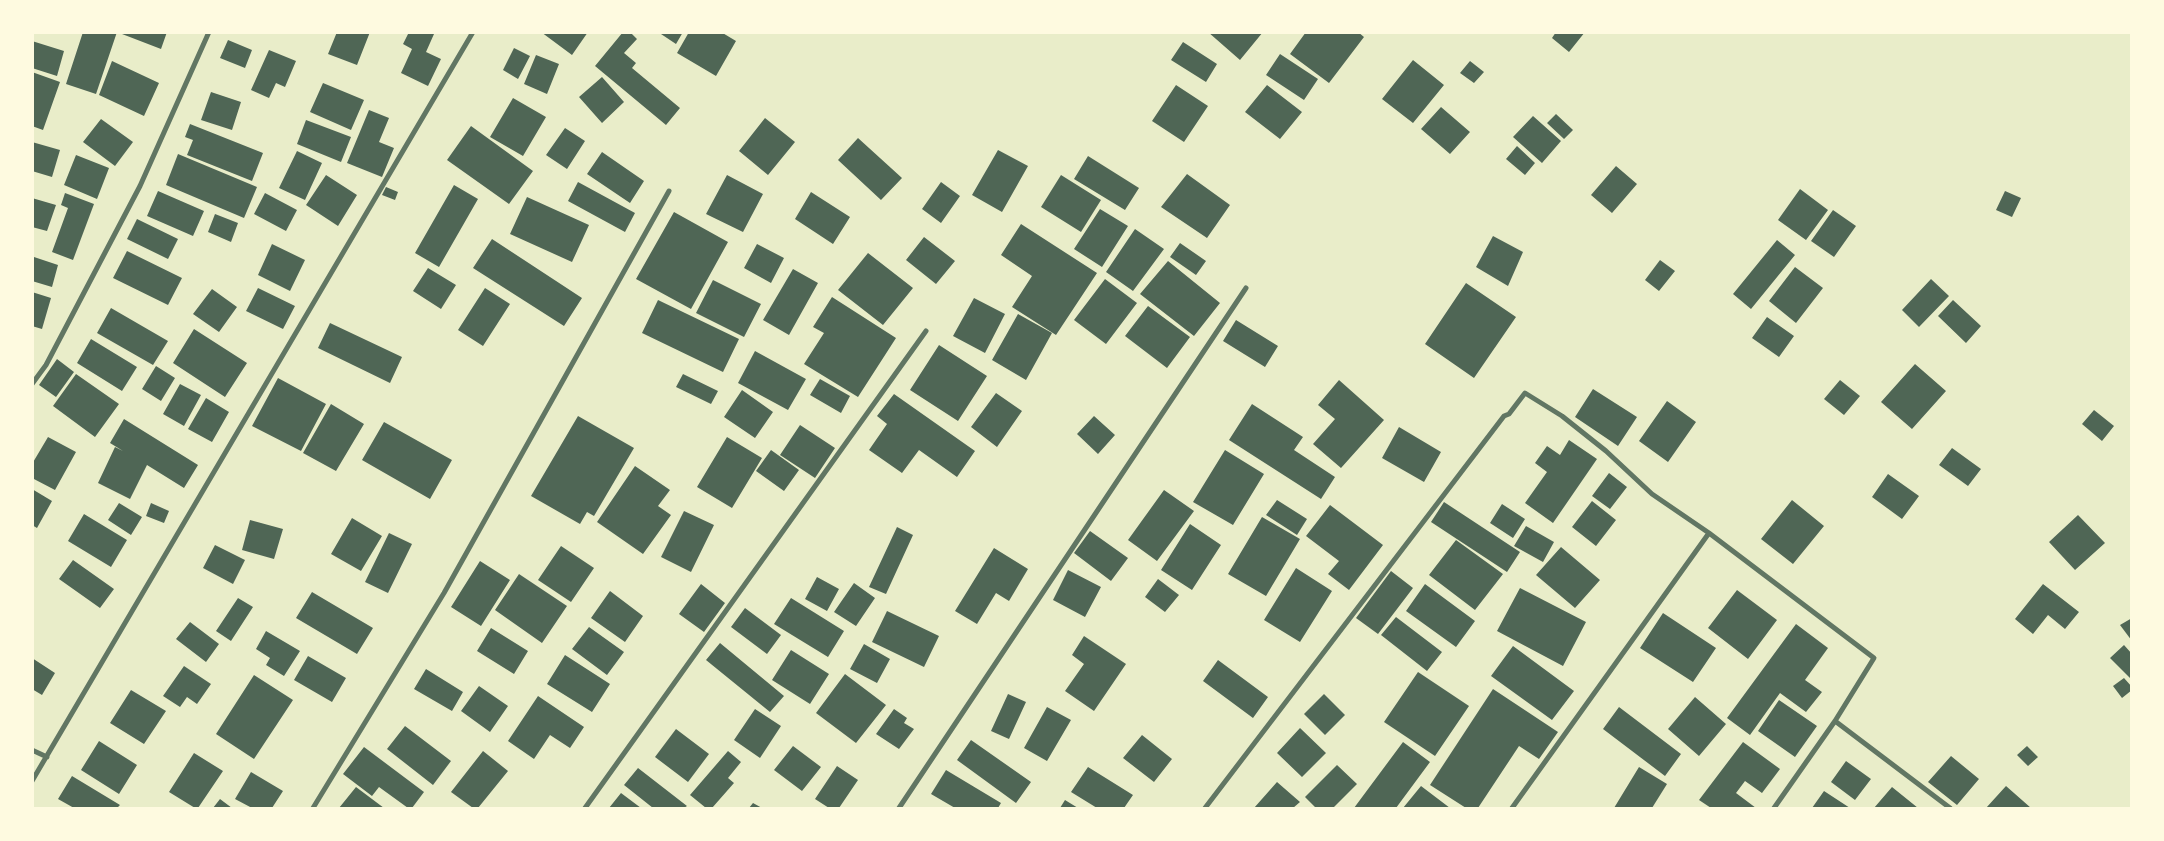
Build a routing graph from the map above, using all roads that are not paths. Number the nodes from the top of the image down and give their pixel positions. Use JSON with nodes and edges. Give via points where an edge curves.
{"nodes":[{"id":1,"x":209,"y":32,"type":"edge"},
{"id":2,"x":474,"y":32,"type":"edge"},
{"id":3,"x":669,"y":191,"type":"dead end"},
{"id":4,"x":1246,"y":288,"type":"dead end"},
{"id":5,"x":926,"y":331,"type":"dead end"},
{"id":6,"x":32,"y":384,"type":"edge"},
{"id":7,"x":1709,"y":533,"type":"junction"},
{"id":8,"x":1835,"y":721,"type":"junction"},
{"id":9,"x":32,"y":750,"type":"edge"},
{"id":10,"x":46,"y":757,"type":"junction"},
{"id":11,"x":32,"y":781,"type":"edge"},
{"id":12,"x":313,"y":808,"type":"edge"},
{"id":13,"x":586,"y":808,"type":"edge"},
{"id":14,"x":899,"y":808,"type":"edge"},
{"id":15,"x":1205,"y":808,"type":"edge"},
{"id":16,"x":1512,"y":808,"type":"edge"},
{"id":17,"x":1774,"y":808,"type":"edge"},
{"id":18,"x":1950,"y":808,"type":"edge"}],
"edges":[{"from":1,"to":6,"type":"street","via":[[140,186],[46,365]]},
{"from":2,"to":10,"type":"street"},
{"from":3,"to":12,"type":"street","via":[[444,593]]},
{"from":4,"to":14,"type":"street"},
{"from":5,"to":13,"type":"street"},
{"from":7,"to":8,"type":"street","via":[[1874,658]]},
{"from":7,"to":15,"type":"street","via":[[1652,494],[1606,450],[1562,416],[1525,393],[1504,416]]},
{"from":7,"to":16,"type":"street"},
{"from":8,"to":17,"type":"street"},
{"from":8,"to":18,"type":"street"},
{"from":9,"to":10,"type":"street"},
{"from":10,"to":11,"type":"street"}]}
